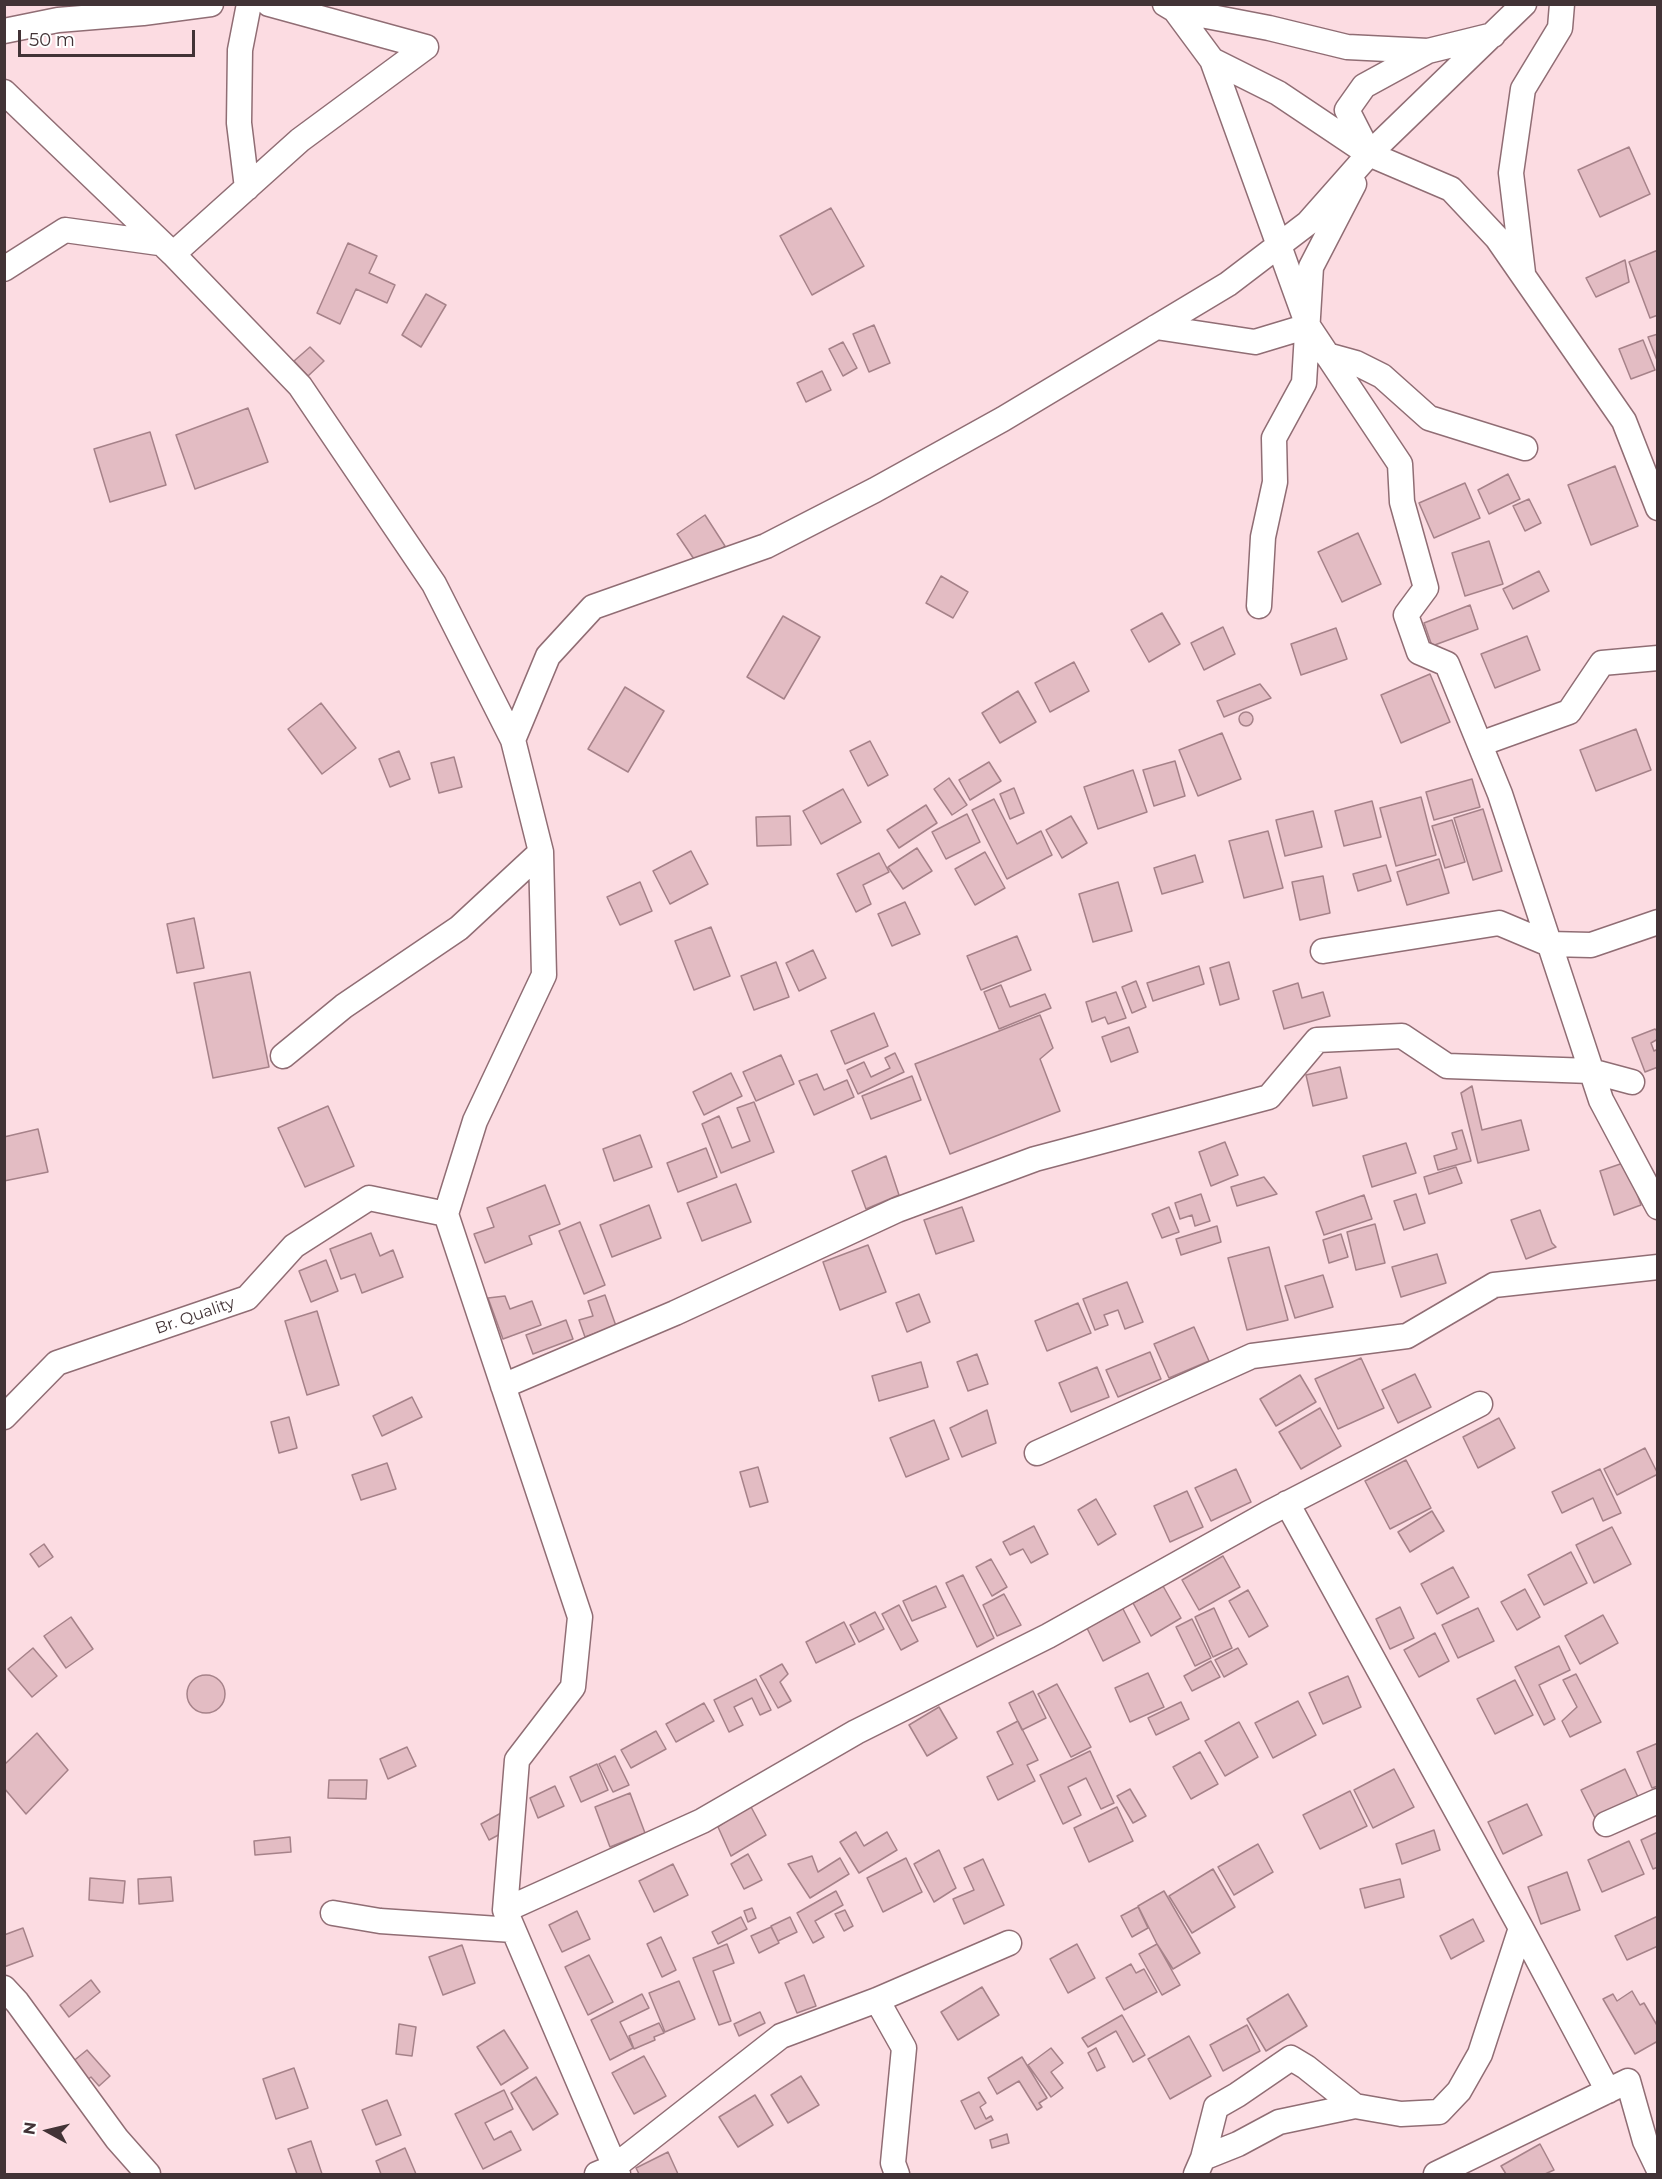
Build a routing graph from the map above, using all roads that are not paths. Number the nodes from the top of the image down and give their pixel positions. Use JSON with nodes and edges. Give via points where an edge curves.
{"nodes":[{"id":1,"x":211,"y":4,"type":"edge"},
{"id":2,"x":249,"y":4,"type":"edge"},
{"id":3,"x":269,"y":4,"type":"edge"},
{"id":4,"x":1524,"y":4,"type":"edge"},
{"id":5,"x":1562,"y":4,"type":"edge"},
{"id":6,"x":1170,"y":7,"type":"edge"},
{"id":7,"x":4,"y":31,"type":"edge"},
{"id":8,"x":1494,"y":35,"type":"junction"},
{"id":9,"x":1428,"y":51,"type":"junction"},
{"id":10,"x":1212,"y":60,"type":"junction"},
{"id":11,"x":4,"y":92,"type":"edge"},
{"id":12,"x":1369,"y":154,"type":"junction"},
{"id":13,"x":247,"y":188,"type":"junction"},
{"id":14,"x":1279,"y":244,"type":"junction"},
{"id":15,"x":166,"y":249,"type":"junction"},
{"id":16,"x":4,"y":268,"type":"edge"},
{"id":17,"x":1523,"y":276,"type":"junction"},
{"id":18,"x":1308,"y":326,"type":"junction"},
{"id":19,"x":1156,"y":327,"type":"junction"},
{"id":20,"x":1327,"y":356,"type":"junction"},
{"id":21,"x":1526,"y":448,"type":"dead end"},
{"id":22,"x":1658,"y":508,"type":"edge"},
{"id":23,"x":1259,"y":606,"type":"dead end"},
{"id":24,"x":1658,"y":658,"type":"edge"},
{"id":25,"x":513,"y":740,"type":"junction"},
{"id":26,"x":1480,"y":744,"type":"junction"},
{"id":27,"x":541,"y":852,"type":"junction"},
{"id":28,"x":1658,"y":922,"type":"edge"},
{"id":29,"x":1549,"y":944,"type":"junction"},
{"id":30,"x":1323,"y":951,"type":"dead end"},
{"id":31,"x":283,"y":1056,"type":"dead end"},
{"id":32,"x":1591,"y":1071,"type":"junction"},
{"id":33,"x":1632,"y":1082,"type":"dead end"},
{"id":34,"x":1658,"y":1207,"type":"edge"},
{"id":35,"x":446,"y":1214,"type":"junction"},
{"id":36,"x":1658,"y":1267,"type":"edge"},
{"id":37,"x":503,"y":1386,"type":"junction"},
{"id":38,"x":1480,"y":1404,"type":"dead end"},
{"id":39,"x":4,"y":1417,"type":"edge"},
{"id":40,"x":1037,"y":1453,"type":"dead end"},
{"id":41,"x":1287,"y":1503,"type":"junction"},
{"id":42,"x":1658,"y":1801,"type":"edge"},
{"id":43,"x":1606,"y":1824,"type":"dead end"},
{"id":44,"x":333,"y":1913,"type":"dead end"},
{"id":45,"x":509,"y":1920,"type":"junction"},
{"id":46,"x":1521,"y":1928,"type":"junction"},
{"id":47,"x":1009,"y":1943,"type":"dead end"},
{"id":48,"x":4,"y":1988,"type":"edge"},
{"id":49,"x":877,"y":2000,"type":"junction"},
{"id":50,"x":1608,"y":2091,"type":"junction"},
{"id":51,"x":1355,"y":2106,"type":"junction"},
{"id":52,"x":1199,"y":2166,"type":"edge"},
{"id":53,"x":1658,"y":2168,"type":"edge"},
{"id":54,"x":610,"y":2172,"type":"edge"},
{"id":55,"x":148,"y":2175,"type":"edge"},
{"id":56,"x":897,"y":2175,"type":"edge"},
{"id":57,"x":1436,"y":2175,"type":"edge"}],
"edges":[{"from":1,"to":7,"type":"street","via":[[57,20]]},
{"from":2,"to":13,"type":"street","via":[[240,50],[239,123]]},
{"from":3,"to":13,"type":"street","via":[[426,47],[300,140]]},
{"from":4,"to":8,"type":"street"},
{"from":5,"to":17,"type":"street","via":[[1560,28],[1522,88],[1511,172]]},
{"from":6,"to":9,"type":"street","via":[[1347,47]]},
{"from":6,"to":10,"type":"street"},
{"from":8,"to":9,"type":"street"},
{"from":8,"to":12,"type":"street"},
{"from":9,"to":12,"type":"street","via":[[1364,86],[1347,110]]},
{"from":10,"to":12,"type":"street","via":[[1278,93]]},
{"from":10,"to":14,"type":"street"},
{"from":11,"to":15,"type":"street"},
{"from":12,"to":14,"type":"street","via":[[1308,223]]},
{"from":12,"to":17,"type":"street","via":[[1451,189],[1497,238]]},
{"from":12,"to":18,"type":"street","via":[[1311,267]]},
{"from":13,"to":15,"type":"street"},
{"from":14,"to":18,"type":"street"},
{"from":14,"to":19,"type":"street","via":[[1228,284]]},
{"from":15,"to":16,"type":"street","via":[[65,230]]},
{"from":15,"to":25,"type":"street","via":[[300,386],[434,584]]},
{"from":17,"to":22,"type":"street","via":[[1624,421]]},
{"from":18,"to":19,"type":"street","via":[[1255,342]]},
{"from":18,"to":20,"type":"street"},
{"from":18,"to":23,"type":"street","via":[[1304,383],[1275,438],[1275,482],[1263,537]]},
{"from":19,"to":25,"type":"street","via":[[1003,419],[766,546],[593,607],[548,656]]},
{"from":20,"to":21,"type":"street","via":[[1356,363],[1383,376],[1429,418]]},
{"from":20,"to":26,"type":"street","via":[[1400,464],[1402,502],[1426,588],[1406,615],[1419,652],[1447,664]]},
{"from":24,"to":26,"type":"street","via":[[1602,663],[1569,712]]},
{"from":25,"to":27,"type":"street"},
{"from":26,"to":29,"type":"street"},
{"from":27,"to":31,"type":"street","via":[[459,928],[344,1006]]},
{"from":27,"to":35,"type":"street","via":[[544,975],[475,1121]]},
{"from":28,"to":29,"type":"street","via":[[1591,945]]},
{"from":29,"to":30,"type":"street","via":[[1499,923]]},
{"from":29,"to":32,"type":"street"},
{"from":32,"to":33,"type":"street"},
{"from":32,"to":34,"type":"street","via":[[1600,1100]]},
{"from":32,"to":37,"type":"street","via":[[1447,1066],[1402,1036],[1317,1040],[1269,1097],[1035,1159],[897,1210],[675,1313]]},
{"from":35,"to":37,"type":"street"},
{"from":35,"to":39,"type":"street","name":"Br. Quality","via":[[369,1198],[294,1246],[247,1298],[57,1363]]},
{"from":36,"to":40,"type":"street","via":[[1494,1285],[1407,1336],[1252,1356]]},
{"from":37,"to":45,"type":"street","via":[[580,1617],[573,1687],[517,1760]]},
{"from":38,"to":41,"type":"street"},
{"from":41,"to":45,"type":"street","via":[[1048,1636],[856,1732],[702,1821]]},
{"from":41,"to":46,"type":"street"},
{"from":42,"to":43,"type":"street"},
{"from":44,"to":45,"type":"street","via":[[380,1921]]},
{"from":45,"to":54,"type":"street"},
{"from":46,"to":50,"type":"street"},
{"from":46,"to":51,"type":"street","via":[[1480,2054],[1458,2091],[1439,2112],[1401,2114]]},
{"from":47,"to":49,"type":"street"},
{"from":48,"to":55,"type":"street"},
{"from":49,"to":54,"type":"street","via":[[781,2036]]},
{"from":49,"to":56,"type":"street","via":[[904,2048],[893,2163]]},
{"from":50,"to":53,"type":"street","via":[[1628,2081],[1645,2141]]},
{"from":50,"to":57,"type":"street"},
{"from":51,"to":52,"type":"street","via":[[1279,2122]]},
{"from":51,"to":52,"type":"street","via":[[1291,2058],[1216,2107]]}]}
